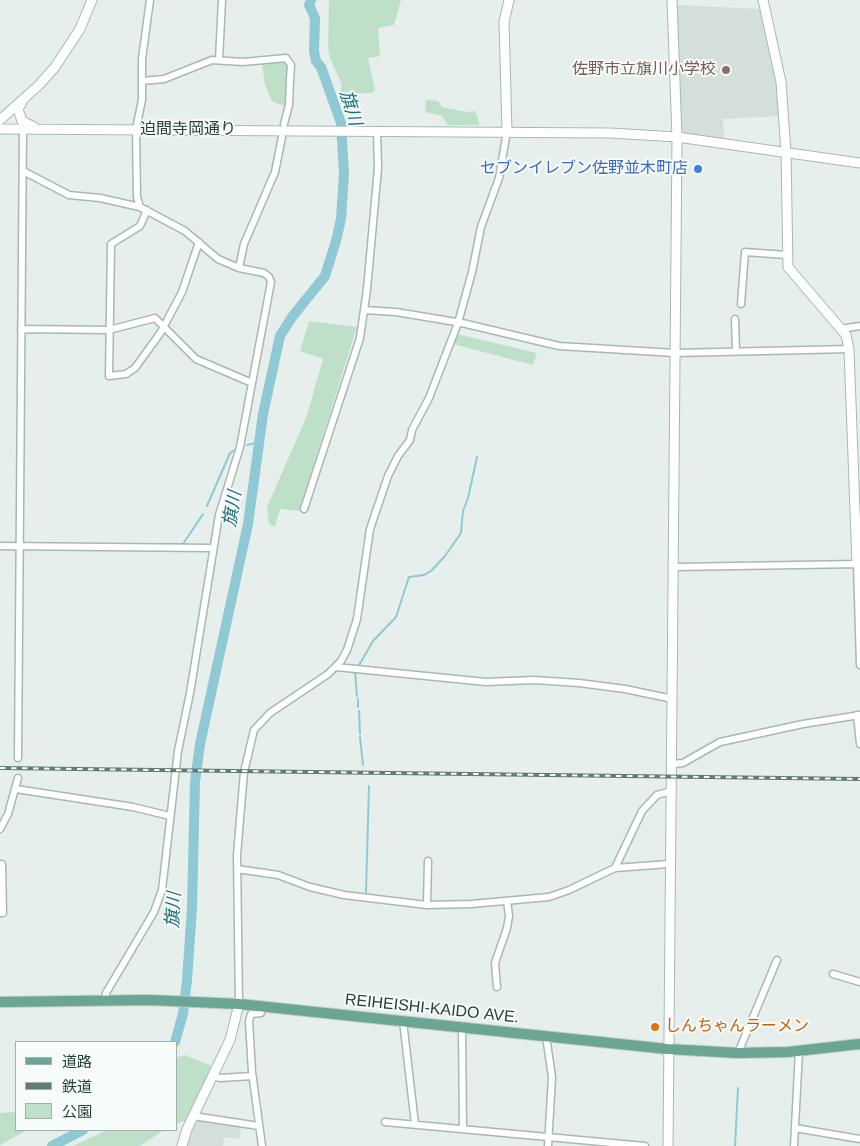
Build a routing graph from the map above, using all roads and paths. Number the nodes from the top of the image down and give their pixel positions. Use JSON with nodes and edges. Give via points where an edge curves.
{"nodes":[{"id":1,"x":92,"y":0,"type":"edge"},
{"id":2,"x":150,"y":0,"type":"edge"},
{"id":3,"x":222,"y":0,"type":"edge"},
{"id":4,"x":509,"y":0,"type":"edge"},
{"id":5,"x":672,"y":0,"type":"edge"},
{"id":6,"x":763,"y":0,"type":"edge"},
{"id":7,"x":219,"y":60,"type":"junction"},
{"id":8,"x":142,"y":81,"type":"junction"},
{"id":9,"x":22,"y":102,"type":"junction"},
{"id":10,"x":0,"y":120,"type":"edge"},
{"id":11,"x":284,"y":124,"type":"dead end"},
{"id":12,"x":0,"y":128,"type":"edge"},
{"id":13,"x":23,"y":128,"type":"junction"},
{"id":14,"x":40,"y":128,"type":"junction"},
{"id":15,"x":136,"y":129,"type":"junction"},
{"id":16,"x":376,"y":131,"type":"junction"},
{"id":17,"x":507,"y":131,"type":"junction"},
{"id":18,"x":282,"y":137,"type":"dead end"},
{"id":19,"x":677,"y":137,"type":"junction"},
{"id":20,"x":786,"y":152,"type":"junction"},
{"id":21,"x":860,"y":163,"type":"edge"},
{"id":22,"x":23,"y":171,"type":"junction"},
{"id":23,"x":140,"y":206,"type":"junction"},
{"id":24,"x":147,"y":210,"type":"junction"},
{"id":25,"x":199,"y":242,"type":"junction"},
{"id":26,"x":786,"y":255,"type":"junction"},
{"id":27,"x":238,"y":268,"type":"junction"},
{"id":28,"x":740,"y":304,"type":"dead end"},
{"id":29,"x":364,"y":310,"type":"junction"},
{"id":30,"x":735,"y":319,"type":"dead end"},
{"id":31,"x":458,"y":323,"type":"junction"},
{"id":32,"x":164,"y":326,"type":"junction"},
{"id":33,"x":860,"y":326,"type":"edge"},
{"id":34,"x":21,"y":329,"type":"junction"},
{"id":35,"x":109,"y":330,"type":"junction"},
{"id":36,"x":841,"y":330,"type":"junction"},
{"id":37,"x":849,"y":349,"type":"junction"},
{"id":38,"x":675,"y":352,"type":"junction"},
{"id":39,"x":736,"y":352,"type":"junction"},
{"id":40,"x":252,"y":383,"type":"junction"},
{"id":41,"x":304,"y":508,"type":"dead end"},
{"id":42,"x":0,"y":546,"type":"edge"},
{"id":43,"x":20,"y":546,"type":"junction"},
{"id":44,"x":213,"y":548,"type":"junction"},
{"id":45,"x":858,"y":564,"type":"edge"},
{"id":46,"x":673,"y":567,"type":"junction"},
{"id":47,"x":860,"y":665,"type":"edge"},
{"id":48,"x":336,"y":667,"type":"junction"},
{"id":49,"x":673,"y":699,"type":"junction"},
{"id":50,"x":859,"y":715,"type":"edge"},
{"id":51,"x":860,"y":744,"type":"edge"},
{"id":52,"x":18,"y":758,"type":"dead end"},
{"id":53,"x":671,"y":764,"type":"junction"},
{"id":54,"x":18,"y":778,"type":"dead end"},
{"id":55,"x":16,"y":789,"type":"junction"},
{"id":56,"x":670,"y":791,"type":"junction"},
{"id":57,"x":170,"y":816,"type":"junction"},
{"id":58,"x":0,"y":829,"type":"edge"},
{"id":59,"x":428,"y":861,"type":"dead end"},
{"id":60,"x":0,"y":864,"type":"edge"},
{"id":61,"x":670,"y":864,"type":"junction"},
{"id":62,"x":615,"y":868,"type":"junction"},
{"id":63,"x":237,"y":869,"type":"junction"},
{"id":64,"x":1,"y":888,"type":"edge"},
{"id":65,"x":507,"y":901,"type":"junction"},
{"id":66,"x":427,"y":905,"type":"junction"},
{"id":67,"x":0,"y":913,"type":"edge"},
{"id":68,"x":777,"y":960,"type":"dead end"},
{"id":69,"x":833,"y":974,"type":"dead end"},
{"id":70,"x":860,"y":982,"type":"edge"},
{"id":71,"x":496,"y":987,"type":"dead end"},
{"id":72,"x":105,"y":1001,"type":"junction"},
{"id":73,"x":0,"y":1002,"type":"edge"},
{"id":74,"x":235,"y":1003,"type":"junction"},
{"id":75,"x":262,"y":1006,"type":"junction"},
{"id":76,"x":403,"y":1021,"type":"junction"},
{"id":77,"x":462,"y":1027,"type":"junction"},
{"id":78,"x":546,"y":1036,"type":"junction"},
{"id":79,"x":860,"y":1044,"type":"edge"},
{"id":80,"x":667,"y":1049,"type":"junction"},
{"id":81,"x":799,"y":1051,"type":"junction"},
{"id":82,"x":738,"y":1054,"type":"junction"},
{"id":83,"x":213,"y":1076,"type":"junction"},
{"id":84,"x":252,"y":1076,"type":"junction"},
{"id":85,"x":193,"y":1116,"type":"junction"},
{"id":86,"x":385,"y":1122,"type":"dead end"},
{"id":87,"x":416,"y":1124,"type":"junction"},
{"id":88,"x":259,"y":1126,"type":"junction"},
{"id":89,"x":795,"y":1128,"type":"junction"},
{"id":90,"x":464,"y":1129,"type":"junction"},
{"id":91,"x":548,"y":1138,"type":"junction"},
{"id":92,"x":860,"y":1138,"type":"edge"},
{"id":93,"x":182,"y":1146,"type":"edge"},
{"id":94,"x":262,"y":1146,"type":"edge"},
{"id":95,"x":548,"y":1146,"type":"edge"},
{"id":96,"x":645,"y":1146,"type":"edge"},
{"id":97,"x":668,"y":1146,"type":"edge"},
{"id":98,"x":794,"y":1146,"type":"edge"}],
"edges":[{"from":1,"to":9,"type":"street","via":[[80,29],[55,67]]},
{"from":2,"to":8,"type":"street"},
{"from":3,"to":7,"type":"street"},
{"from":4,"to":17,"type":"street","via":[[504,22]]},
{"from":5,"to":19,"type":"street"},
{"from":6,"to":20,"type":"street","via":[[781,82]]},
{"from":7,"to":8,"type":"street","via":[[199,64],[164,79]]},
{"from":7,"to":11,"type":"street","via":[[243,62],[286,58],[291,65],[289,105]]},
{"from":8,"to":15,"type":"street"},
{"from":9,"to":10,"type":"street"},
{"from":9,"to":14,"type":"street","via":[[18,109],[22,121]]},
{"from":12,"to":13,"type":"street","name":"迫間寺岡通り"},
{"from":13,"to":14,"type":"street","name":"迫間寺岡通り"},
{"from":13,"to":22,"type":"street"},
{"from":14,"to":15,"type":"street","name":"迫間寺岡通り"},
{"from":15,"to":16,"type":"street","name":"迫間寺岡通り"},
{"from":15,"to":23,"type":"street","via":[[137,197]]},
{"from":16,"to":17,"type":"street","name":"迫間寺岡通り"},
{"from":16,"to":29,"type":"street","via":[[378,168]]},
{"from":17,"to":19,"type":"street","name":"迫間寺岡通り"},
{"from":17,"to":31,"type":"street","via":[[501,171],[481,227]]},
{"from":18,"to":27,"type":"street","via":[[274,172],[244,244]]},
{"from":19,"to":20,"type":"street","name":"迫間寺岡通り"},
{"from":19,"to":38,"type":"street"},
{"from":20,"to":21,"type":"street","name":"迫間寺岡通り"},
{"from":20,"to":26,"type":"street"},
{"from":22,"to":23,"type":"street","via":[[69,195]]},
{"from":22,"to":34,"type":"street"},
{"from":23,"to":24,"type":"street"},
{"from":24,"to":25,"type":"street"},
{"from":24,"to":35,"type":"street","via":[[140,226],[111,244]]},
{"from":25,"to":27,"type":"street","via":[[218,260]]},
{"from":25,"to":32,"type":"street","via":[[190,273]]},
{"from":26,"to":28,"type":"street","via":[[745,252]]},
{"from":26,"to":36,"type":"street","via":[[791,272]]},
{"from":27,"to":40,"type":"street","via":[[264,274],[271,282]]},
{"from":29,"to":31,"type":"street"},
{"from":29,"to":41,"type":"street","via":[[351,369]]},
{"from":30,"to":39,"type":"street"},
{"from":31,"to":38,"type":"street","via":[[556,346]]},
{"from":31,"to":48,"type":"street","via":[[410,440],[388,476],[370,529],[364,582],[352,636],[345,656]]},
{"from":32,"to":35,"type":"street","via":[[152,318]]},
{"from":32,"to":35,"type":"street","via":[[140,363],[126,374],[109,376]]},
{"from":32,"to":40,"type":"street","via":[[196,359]]},
{"from":33,"to":36,"type":"street"},
{"from":34,"to":35,"type":"street"},
{"from":34,"to":43,"type":"street"},
{"from":36,"to":37,"type":"street","via":[[846,335]]},
{"from":37,"to":39,"type":"street"},
{"from":37,"to":45,"type":"street"},
{"from":38,"to":39,"type":"street"},
{"from":38,"to":46,"type":"street"},
{"from":40,"to":44,"type":"street","via":[[240,447],[219,515]]},
{"from":42,"to":43,"type":"street"},
{"from":43,"to":44,"type":"street"},
{"from":43,"to":52,"type":"street"},
{"from":44,"to":57,"type":"street"},
{"from":45,"to":46,"type":"street"},
{"from":45,"to":47,"type":"street"},
{"from":46,"to":49,"type":"street"},
{"from":48,"to":49,"type":"street","via":[[486,682],[570,682]]},
{"from":48,"to":63,"type":"street","via":[[270,713],[254,730],[244,772]]},
{"from":49,"to":53,"type":"street"},
{"from":50,"to":51,"type":"street"},
{"from":50,"to":53,"type":"street","via":[[720,742],[683,763]]},
{"from":53,"to":56,"type":"street"},
{"from":54,"to":55,"type":"street"},
{"from":55,"to":57,"type":"street"},
{"from":55,"to":58,"type":"street"},
{"from":56,"to":61,"type":"street"},
{"from":56,"to":62,"type":"street","via":[[657,795],[642,811]]},
{"from":57,"to":72,"type":"street","via":[[158,903],[106,993]]},
{"from":59,"to":66,"type":"street"},
{"from":60,"to":64,"type":"street"},
{"from":61,"to":62,"type":"street"},
{"from":61,"to":80,"type":"street"},
{"from":62,"to":65,"type":"street","via":[[559,894]]},
{"from":63,"to":66,"type":"street","via":[[278,875],[344,895]]},
{"from":63,"to":74,"type":"street"},
{"from":64,"to":67,"type":"street","via":[[3,913]]},
{"from":65,"to":66,"type":"street"},
{"from":65,"to":71,"type":"street","via":[[506,928],[496,963]]},
{"from":68,"to":82,"type":"street"},
{"from":69,"to":70,"type":"street"},
{"from":72,"to":73,"type":"main road","name":"REIHEISHI-KAIDO AVE."},
{"from":72,"to":74,"type":"main road","name":"REIHEISHI-KAIDO AVE."},
{"from":74,"to":75,"type":"main road","name":"REIHEISHI-KAIDO AVE."},
{"from":74,"to":83,"type":"street","via":[[232,1035]]},
{"from":75,"to":76,"type":"main road","name":"REIHEISHI-KAIDO AVE."},
{"from":75,"to":84,"type":"street","via":[[260,1013],[249,1017]]},
{"from":76,"to":77,"type":"main road","name":"REIHEISHI-KAIDO AVE."},
{"from":76,"to":87,"type":"street"},
{"from":77,"to":78,"type":"main road","name":"REIHEISHI-KAIDO AVE."},
{"from":77,"to":90,"type":"street"},
{"from":78,"to":80,"type":"main road","name":"REIHEISHI-KAIDO AVE."},
{"from":78,"to":91,"type":"street","via":[[552,1077]]},
{"from":79,"to":81,"type":"main road","name":"REIHEISHI-KAIDO AVE."},
{"from":80,"to":82,"type":"main road","name":"REIHEISHI-KAIDO AVE."},
{"from":80,"to":97,"type":"street"},
{"from":81,"to":82,"type":"main road","name":"REIHEISHI-KAIDO AVE."},
{"from":81,"to":89,"type":"street"},
{"from":83,"to":84,"type":"street"},
{"from":83,"to":85,"type":"street"},
{"from":84,"to":88,"type":"street"},
{"from":85,"to":88,"type":"street"},
{"from":85,"to":93,"type":"street"},
{"from":86,"to":87,"type":"street"},
{"from":87,"to":90,"type":"street"},
{"from":88,"to":94,"type":"street"},
{"from":89,"to":92,"type":"street"},
{"from":89,"to":98,"type":"street"},
{"from":90,"to":91,"type":"street"},
{"from":91,"to":95,"type":"street"},
{"from":91,"to":96,"type":"street"}]}
